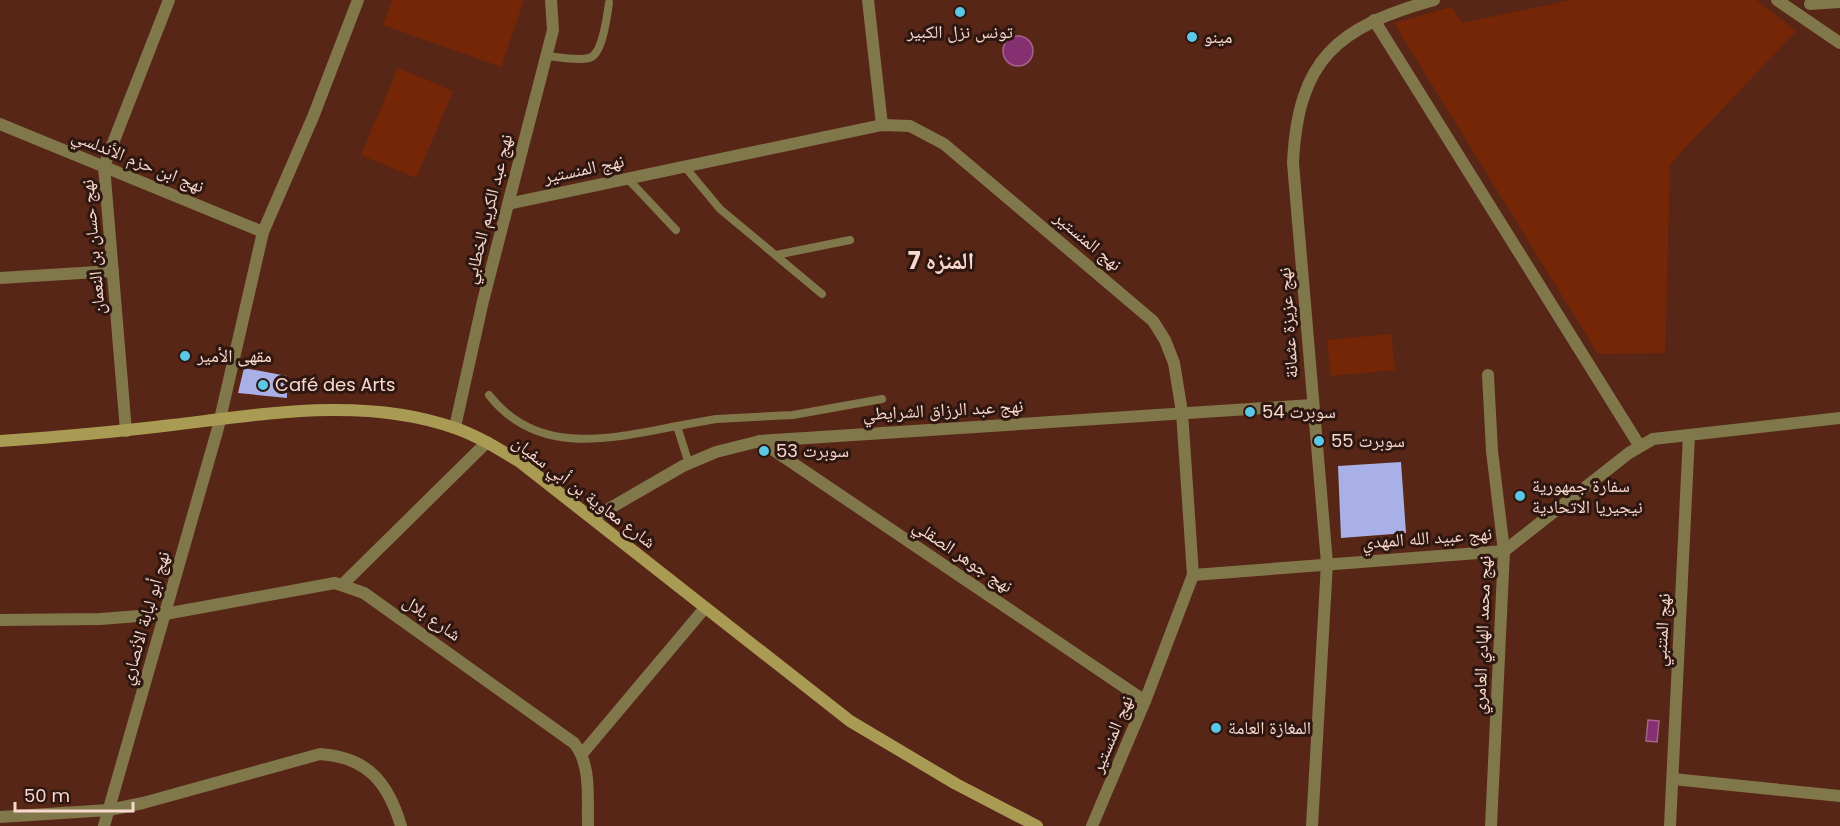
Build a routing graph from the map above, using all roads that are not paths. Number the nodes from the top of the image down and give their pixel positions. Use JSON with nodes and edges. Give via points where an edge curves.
{"nodes":[{"id":1,"x":169,"y":0,"type":"edge"},
{"id":2,"x":358,"y":0,"type":"edge"},
{"id":3,"x":551,"y":0,"type":"edge"},
{"id":4,"x":868,"y":0,"type":"edge"},
{"id":5,"x":1434,"y":0,"type":"edge"},
{"id":6,"x":1777,"y":0,"type":"edge"},
{"id":7,"x":1810,"y":2,"type":"edge"},
{"id":8,"x":1840,"y":2,"type":"edge"},
{"id":9,"x":609,"y":3,"type":"dead end"},
{"id":10,"x":1374,"y":20,"type":"junction"},
{"id":11,"x":1810,"y":20,"type":"junction"},
{"id":12,"x":1840,"y":43,"type":"edge"},
{"id":13,"x":546,"y":56,"type":"junction"},
{"id":14,"x":0,"y":124,"type":"edge"},
{"id":15,"x":882,"y":125,"type":"junction"},
{"id":16,"x":104,"y":166,"type":"junction"},
{"id":17,"x":685,"y":166,"type":"junction"},
{"id":18,"x":628,"y":178,"type":"junction"},
{"id":19,"x":508,"y":204,"type":"junction"},
{"id":20,"x":676,"y":230,"type":"dead end"},
{"id":21,"x":263,"y":232,"type":"junction"},
{"id":22,"x":850,"y":240,"type":"dead end"},
{"id":23,"x":776,"y":255,"type":"junction"},
{"id":24,"x":113,"y":271,"type":"junction"},
{"id":25,"x":0,"y":278,"type":"edge"},
{"id":26,"x":822,"y":294,"type":"dead end"},
{"id":27,"x":1488,"y":375,"type":"dead end"},
{"id":28,"x":489,"y":395,"type":"dead end"},
{"id":29,"x":882,"y":399,"type":"dead end"},
{"id":30,"x":1312,"y":405,"type":"junction"},
{"id":31,"x":1182,"y":412,"type":"junction"},
{"id":32,"x":1840,"y":418,"type":"edge"},
{"id":33,"x":220,"y":420,"type":"junction"},
{"id":34,"x":677,"y":426,"type":"junction"},
{"id":35,"x":455,"y":428,"type":"junction"},
{"id":36,"x":126,"y":431,"type":"junction"},
{"id":37,"x":1689,"y":435,"type":"junction"},
{"id":38,"x":0,"y":441,"type":"edge"},
{"id":39,"x":760,"y":441,"type":"junction"},
{"id":40,"x":487,"y":442,"type":"junction"},
{"id":41,"x":1639,"y":445,"type":"junction"},
{"id":42,"x":689,"y":464,"type":"junction"},
{"id":43,"x":593,"y":518,"type":"junction"},
{"id":44,"x":1504,"y":551,"type":"junction"},
{"id":45,"x":1327,"y":563,"type":"junction"},
{"id":46,"x":1193,"y":575,"type":"junction"},
{"id":47,"x":343,"y":584,"type":"junction"},
{"id":48,"x":704,"y":609,"type":"junction"},
{"id":49,"x":165,"y":614,"type":"junction"},
{"id":50,"x":0,"y":620,"type":"edge"},
{"id":51,"x":1145,"y":701,"type":"junction"},
{"id":52,"x":582,"y":754,"type":"junction"},
{"id":53,"x":1673,"y":779,"type":"junction"},
{"id":54,"x":1840,"y":796,"type":"edge"},
{"id":55,"x":109,"y":810,"type":"junction"},
{"id":56,"x":0,"y":817,"type":"edge"},
{"id":57,"x":1095,"y":822,"type":"edge"},
{"id":58,"x":105,"y":826,"type":"edge"},
{"id":59,"x":401,"y":826,"type":"edge"},
{"id":60,"x":588,"y":826,"type":"edge"},
{"id":61,"x":1037,"y":826,"type":"edge"},
{"id":62,"x":1312,"y":826,"type":"edge"},
{"id":63,"x":1491,"y":826,"type":"edge"},
{"id":64,"x":1670,"y":826,"type":"edge"}],
"edges":[{"from":1,"to":16,"type":"street","name":"نهج حسان بن النعمان"},
{"from":2,"to":21,"type":"street","name":"نهج أبو لبابة الأنصاري"},
{"from":3,"to":13,"type":"street","name":"نهج عبد الكريم الخطابي","via":[[553,30]]},
{"from":4,"to":15,"type":"street"},
{"from":5,"to":10,"type":"street","name":"نهج عزيزة عثمانة"},
{"from":6,"to":11,"type":"street"},
{"from":7,"to":8,"type":"street"},
{"from":7,"to":11,"type":"street"},
{"from":9,"to":13,"type":"lane","via":[[596,54],[589,58]]},
{"from":10,"to":30,"type":"street","name":"نهج عزيزة عثمانة","via":[[1351,32],[1313,73],[1295,125],[1293,163]]},
{"from":10,"to":41,"type":"street"},
{"from":11,"to":12,"type":"street"},
{"from":13,"to":19,"type":"street","name":"نهج عبد الكريم الخطابي"},
{"from":14,"to":16,"type":"street","name":"نهج ابن حزم الأندلسي"},
{"from":15,"to":17,"type":"street","name":"نهج المنستير"},
{"from":15,"to":31,"type":"street","name":"نهج المنستير","via":[[910,126],[944,144],[1153,321],[1174,363]]},
{"from":16,"to":21,"type":"street","name":"نهج ابن حزم الأندلسي"},
{"from":16,"to":24,"type":"street","name":"نهج حسان بن النعمان"},
{"from":17,"to":18,"type":"street","name":"نهج المنستير"},
{"from":17,"to":23,"type":"lane","via":[[720,209]]},
{"from":18,"to":19,"type":"street","name":"نهج المنستير"},
{"from":18,"to":20,"type":"lane"},
{"from":19,"to":35,"type":"street","name":"نهج عبد الكريم الخطابي"},
{"from":21,"to":33,"type":"street","name":"نهج أبو لبابة الأنصاري"},
{"from":22,"to":23,"type":"lane"},
{"from":23,"to":26,"type":"lane"},
{"from":24,"to":25,"type":"street"},
{"from":24,"to":36,"type":"street","name":"نهج حسان بن النعمان"},
{"from":27,"to":44,"type":"street","name":"نهج محمد الهادي العامري"},
{"from":28,"to":34,"type":"lane","via":[[511,419],[563,440],[649,433]]},
{"from":29,"to":34,"type":"lane","via":[[804,413]]},
{"from":30,"to":31,"type":"street","name":"نهج عبد الرزاق الشرايطي"},
{"from":30,"to":45,"type":"street","name":"نهج عزيزة عثمانة"},
{"from":31,"to":39,"type":"street","name":"نهج عبد الرزاق الشرايطي"},
{"from":31,"to":46,"type":"street","name":"نهج المنستير"},
{"from":32,"to":37,"type":"street","name":"نهج عبيد الله المهدي"},
{"from":33,"to":35,"type":"main road","name":"شارع معاوية بن أبي سفيان","via":[[356,410],[406,416]]},
{"from":33,"to":36,"type":"main road","name":"شارع معاوية بن أبي سفيان"},
{"from":33,"to":49,"type":"street","name":"نهج أبو لبابة الأنصاري"},
{"from":34,"to":42,"type":"lane"},
{"from":35,"to":40,"type":"main road","name":"شارع معاوية بن أبي سفيان"},
{"from":36,"to":38,"type":"main road","name":"شارع معاوية بن أبي سفيان"},
{"from":37,"to":41,"type":"street","name":"نهج عبيد الله المهدي"},
{"from":37,"to":53,"type":"street","name":"نهج المتنبي"},
{"from":39,"to":42,"type":"street","name":"نهج عبد الرزاق الشرايطي","via":[[716,452]]},
{"from":39,"to":51,"type":"street","name":"نهج جوهر الصقلي"},
{"from":40,"to":43,"type":"main road","name":"شارع معاوية بن أبي سفيان"},
{"from":40,"to":47,"type":"street"},
{"from":41,"to":44,"type":"street","name":"نهج عبيد الله المهدي"},
{"from":42,"to":43,"type":"street","name":"نهج عبد الرزاق الشرايطي"},
{"from":43,"to":48,"type":"main road","name":"شارع معاوية بن أبي سفيان"},
{"from":44,"to":45,"type":"street","name":"نهج عبيد الله المهدي"},
{"from":44,"to":63,"type":"street","name":"نهج محمد الهادي العامري"},
{"from":45,"to":46,"type":"street","name":"نهج عبيد الله المهدي"},
{"from":45,"to":62,"type":"street","name":"نهج عزيزة عثمانة"},
{"from":46,"to":51,"type":"street","name":"نهج المنستير"},
{"from":47,"to":49,"type":"street"},
{"from":47,"to":52,"type":"street","name":"شارع بلال","via":[[364,593],[472,668],[573,743]]},
{"from":48,"to":52,"type":"street"},
{"from":48,"to":61,"type":"main road","name":"شارع معاوية بن أبي سفيان","via":[[850,721],[956,784]]},
{"from":49,"to":50,"type":"street"},
{"from":49,"to":55,"type":"street","name":"نهج أبو لبابة الأنصاري"},
{"from":51,"to":57,"type":"street","name":"نهج المنستير"},
{"from":52,"to":60,"type":"street"},
{"from":53,"to":54,"type":"street"},
{"from":53,"to":64,"type":"street","name":"نهج المتنبي"},
{"from":55,"to":56,"type":"street"},
{"from":55,"to":58,"type":"street","name":"نهج أبو لبابة الأنصاري"},
{"from":55,"to":59,"type":"street","via":[[320,754],[357,762],[380,780],[394,803]]}]}
